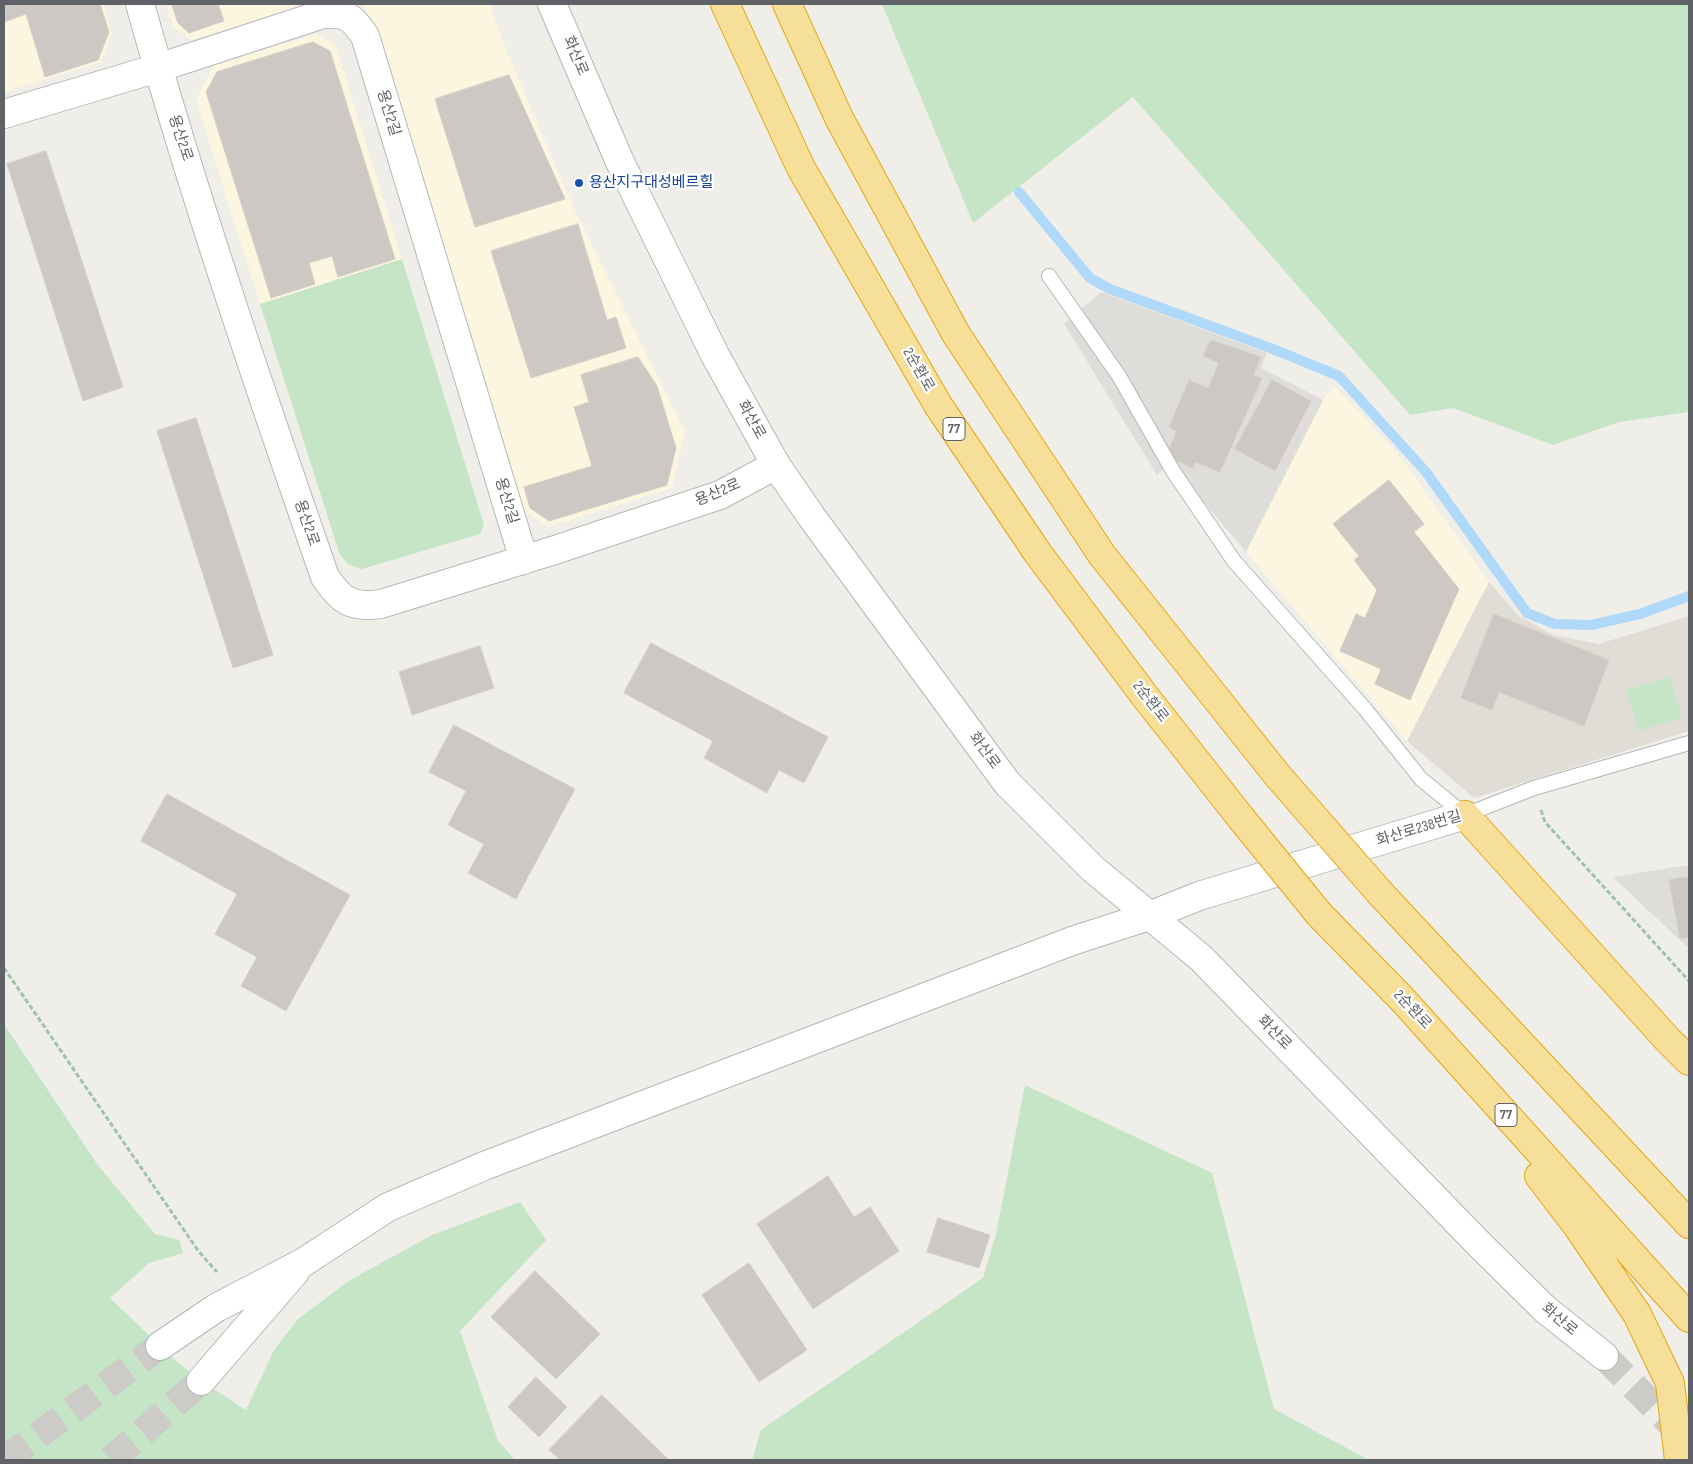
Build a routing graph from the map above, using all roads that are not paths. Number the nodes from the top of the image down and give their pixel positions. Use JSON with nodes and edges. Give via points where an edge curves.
{"nodes":[{"id":1,"x":140,"y":4,"type":"edge"},
{"id":2,"x":552,"y":4,"type":"edge"},
{"id":3,"x":725,"y":4,"type":"edge"},
{"id":4,"x":787,"y":4,"type":"edge"},
{"id":5,"x":158,"y":68,"type":"junction"},
{"id":6,"x":4,"y":114,"type":"edge"},
{"id":7,"x":1048,"y":276,"type":"dead end"},
{"id":8,"x":776,"y":465,"type":"junction"},
{"id":9,"x":524,"y":560,"type":"junction"},
{"id":10,"x":1689,"y":743,"type":"edge"},
{"id":11,"x":1465,"y":815,"type":"junction"},
{"id":12,"x":1149,"y":916,"type":"junction"},
{"id":13,"x":1402,"y":999,"type":"junction"},
{"id":14,"x":1689,"y":1061,"type":"edge"},
{"id":15,"x":1689,"y":1224,"type":"edge"},
{"id":16,"x":304,"y":1262,"type":"junction"},
{"id":17,"x":1689,"y":1318,"type":"edge"},
{"id":18,"x":160,"y":1346,"type":"tunnel mouth"},
{"id":19,"x":1604,"y":1356,"type":"tunnel mouth"},
{"id":20,"x":201,"y":1381,"type":"tunnel mouth"},
{"id":21,"x":1679,"y":1460,"type":"edge"}],
"edges":[{"from":1,"to":5,"type":"main road","name":"용산2로"},
{"from":2,"to":8,"type":"main road","name":"화산로","via":[[620,162],[715,355]]},
{"from":3,"to":13,"type":"highway","name":"2순환로","number":"77","bridge":true,"via":[[801,168],[938,404],[1037,552],[1144,695],[1319,914]]},
{"from":4,"to":15,"type":"highway","bridge":true,"via":[[838,118],[956,334],[1102,555],[1278,776],[1381,894]]},
{"from":5,"to":6,"type":"main road","name":"용산2길"},
{"from":5,"to":9,"type":"main road","name":"용산2로","via":[[254,372],[325,577],[332,588],[341,598],[352,603],[365,606],[381,604]]},
{"from":5,"to":9,"type":"main road","name":"용산2길","via":[[323,14],[337,13],[353,19],[365,36]]},
{"from":7,"to":11,"type":"lane","via":[[1119,376],[1173,472],[1234,561],[1421,779]]},
{"from":8,"to":9,"type":"main road","name":"용산2로","via":[[720,495]]},
{"from":8,"to":12,"type":"main road","name":"화산로","via":[[1008,783],[1093,869]]},
{"from":10,"to":11,"type":"lane","name":"화산로238번길","via":[[1534,788]]},
{"from":11,"to":12,"type":"main road","name":"화산로238번길","via":[[1199,896]]},
{"from":11,"to":14,"type":"highway"},
{"from":12,"to":16,"type":"main road","name":"화산로238번길","via":[[1072,941],[484,1166],[388,1207]]},
{"from":12,"to":19,"type":"main road","name":"화산로","via":[[1201,958],[1546,1310]]},
{"from":13,"to":17,"type":"highway","name":"2순환로","number":"77"},
{"from":13,"to":21,"type":"highway","via":[[1578,1227],[1637,1314],[1670,1383]]},
{"from":16,"to":18,"type":"main road","via":[[216,1308]]},
{"from":16,"to":20,"type":"main road"}]}
